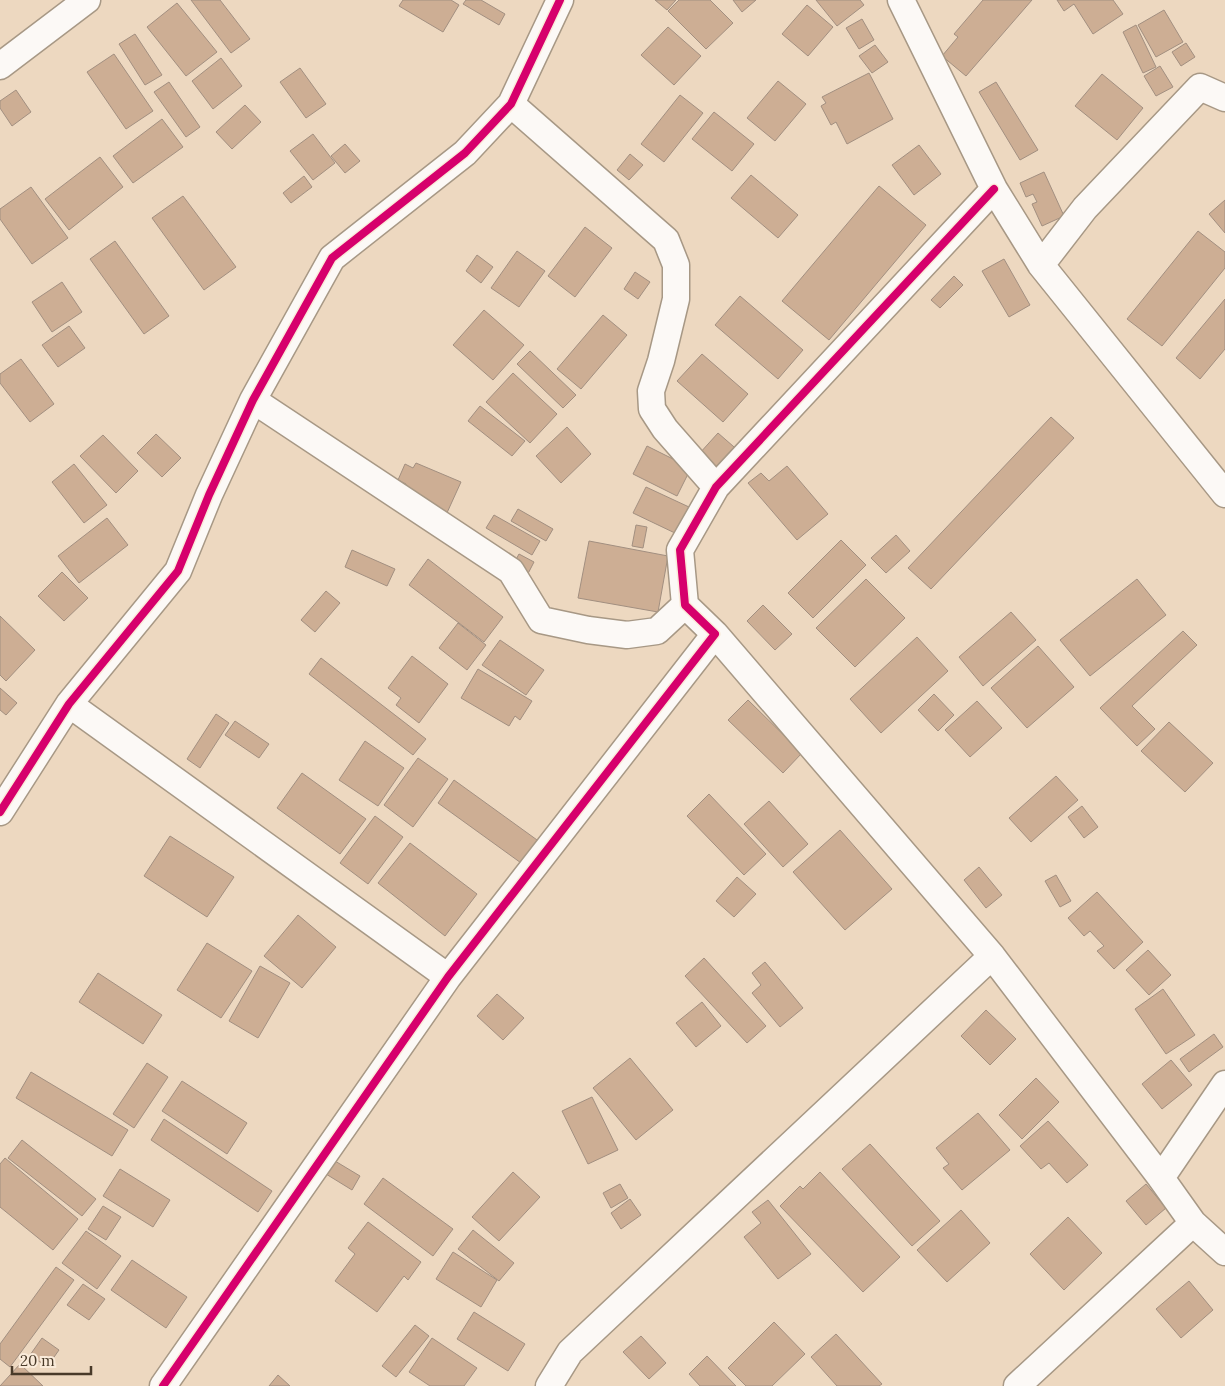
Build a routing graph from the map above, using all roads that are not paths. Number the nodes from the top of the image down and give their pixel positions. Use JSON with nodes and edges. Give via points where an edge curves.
{"nodes":[{"id":1,"x":87,"y":0,"type":"edge"},
{"id":2,"x":560,"y":0,"type":"edge"},
{"id":3,"x":901,"y":0,"type":"edge"},
{"id":4,"x":0,"y":66,"type":"edge"},
{"id":5,"x":1225,"y":98,"type":"edge"},
{"id":6,"x":511,"y":104,"type":"junction"},
{"id":7,"x":994,"y":189,"type":"junction"},
{"id":8,"x":1041,"y":265,"type":"junction"},
{"id":9,"x":253,"y":400,"type":"junction"},
{"id":10,"x":716,"y":487,"type":"junction"},
{"id":11,"x":1225,"y":494,"type":"edge"},
{"id":12,"x":685,"y":604,"type":"junction"},
{"id":13,"x":715,"y":634,"type":"junction"},
{"id":14,"x":69,"y":704,"type":"junction"},
{"id":15,"x":0,"y":812,"type":"edge"},
{"id":16,"x":992,"y":956,"type":"junction"},
{"id":17,"x":448,"y":977,"type":"junction"},
{"id":18,"x":1225,"y":1084,"type":"edge"},
{"id":19,"x":1161,"y":1178,"type":"junction"},
{"id":20,"x":1193,"y":1223,"type":"junction"},
{"id":21,"x":1225,"y":1252,"type":"edge"},
{"id":22,"x":162,"y":1386,"type":"edge"},
{"id":23,"x":549,"y":1386,"type":"edge"},
{"id":24,"x":1017,"y":1386,"type":"edge"}],
"edges":[{"from":1,"to":4,"type":"street"},
{"from":2,"to":6,"type":"street"},
{"from":3,"to":7,"type":"street"},
{"from":5,"to":8,"type":"street","via":[[1200,87],[1085,208]]},
{"from":6,"to":9,"type":"street","via":[[465,153],[332,258]]},
{"from":6,"to":10,"type":"street","via":[[666,240],[676,265],[676,299],[651,391],[652,409],[665,429]]},
{"from":7,"to":8,"type":"street"},
{"from":7,"to":10,"type":"street"},
{"from":8,"to":11,"type":"street"},
{"from":9,"to":12,"type":"street","via":[[510,571],[541,620],[627,634],[657,631]]},
{"from":9,"to":14,"type":"street","via":[[178,571]]},
{"from":10,"to":12,"type":"street","via":[[680,550]]},
{"from":12,"to":13,"type":"street"},
{"from":13,"to":16,"type":"street"},
{"from":13,"to":17,"type":"street"},
{"from":14,"to":15,"type":"street"},
{"from":14,"to":17,"type":"street"},
{"from":16,"to":19,"type":"street"},
{"from":16,"to":23,"type":"street","via":[[570,1352]]},
{"from":17,"to":22,"type":"street"},
{"from":18,"to":19,"type":"street"},
{"from":19,"to":20,"type":"street"},
{"from":20,"to":21,"type":"street"},
{"from":20,"to":24,"type":"street"}]}
